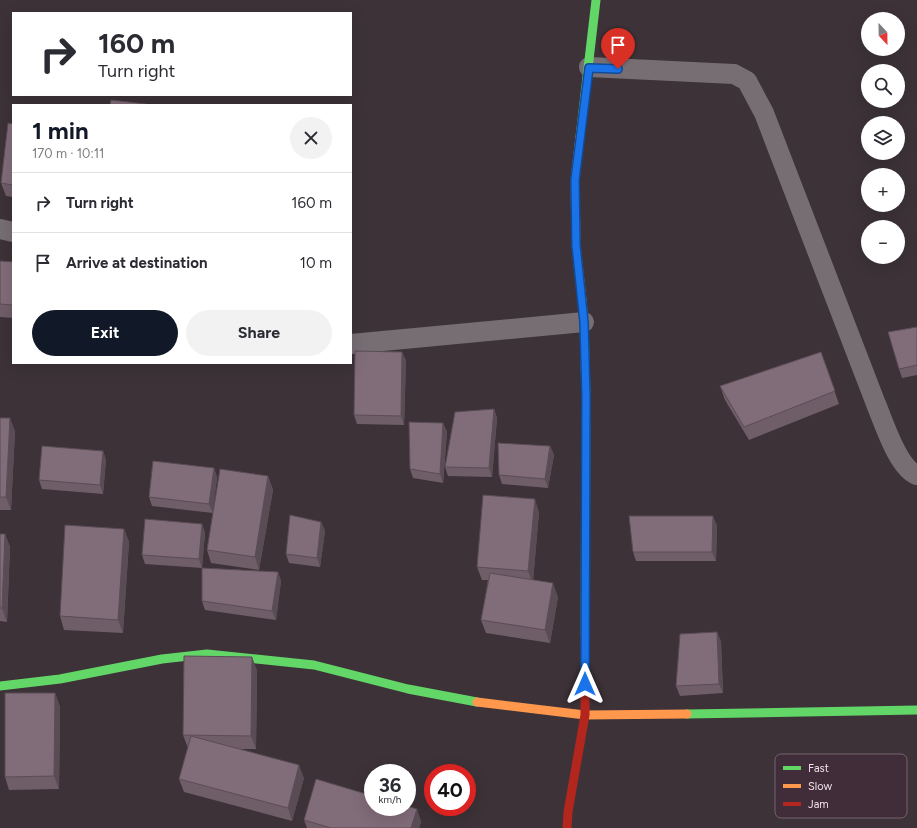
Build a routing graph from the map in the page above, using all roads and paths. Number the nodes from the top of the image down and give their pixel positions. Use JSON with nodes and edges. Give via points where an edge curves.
{"nodes":[{"id":1,"x":596,"y":0,"type":"edge"},
{"id":2,"x":589,"y":68,"type":"junction"},
{"id":3,"x":0,"y":229,"type":"edge"},
{"id":4,"x":12,"y":232,"type":"edge"},
{"id":5,"x":584,"y":322,"type":"junction"},
{"id":6,"x":352,"y":344,"type":"edge"},
{"id":7,"x":917,"y":475,"type":"edge"},
{"id":8,"x":0,"y":686,"type":"edge"},
{"id":9,"x":917,"y":710,"type":"edge"},
{"id":10,"x":585,"y":715,"type":"junction"},
{"id":11,"x":567,"y":828,"type":"edge"}],
"edges":[{"from":1,"to":2,"type":"street"},
{"from":2,"to":5,"type":"street","via":[[575,180],[576,245]]},
{"from":2,"to":7,"type":"street","via":[[734,74],[746,81],[764,113],[895,449],[905,467]]},
{"from":3,"to":4,"type":"street"},
{"from":5,"to":6,"type":"street"},
{"from":5,"to":10,"type":"street"},
{"from":8,"to":10,"type":"street","via":[[60,679],[162,658],[207,654],[314,665],[408,689],[490,704]]},
{"from":9,"to":10,"type":"street"},
{"from":10,"to":11,"type":"street"}]}
